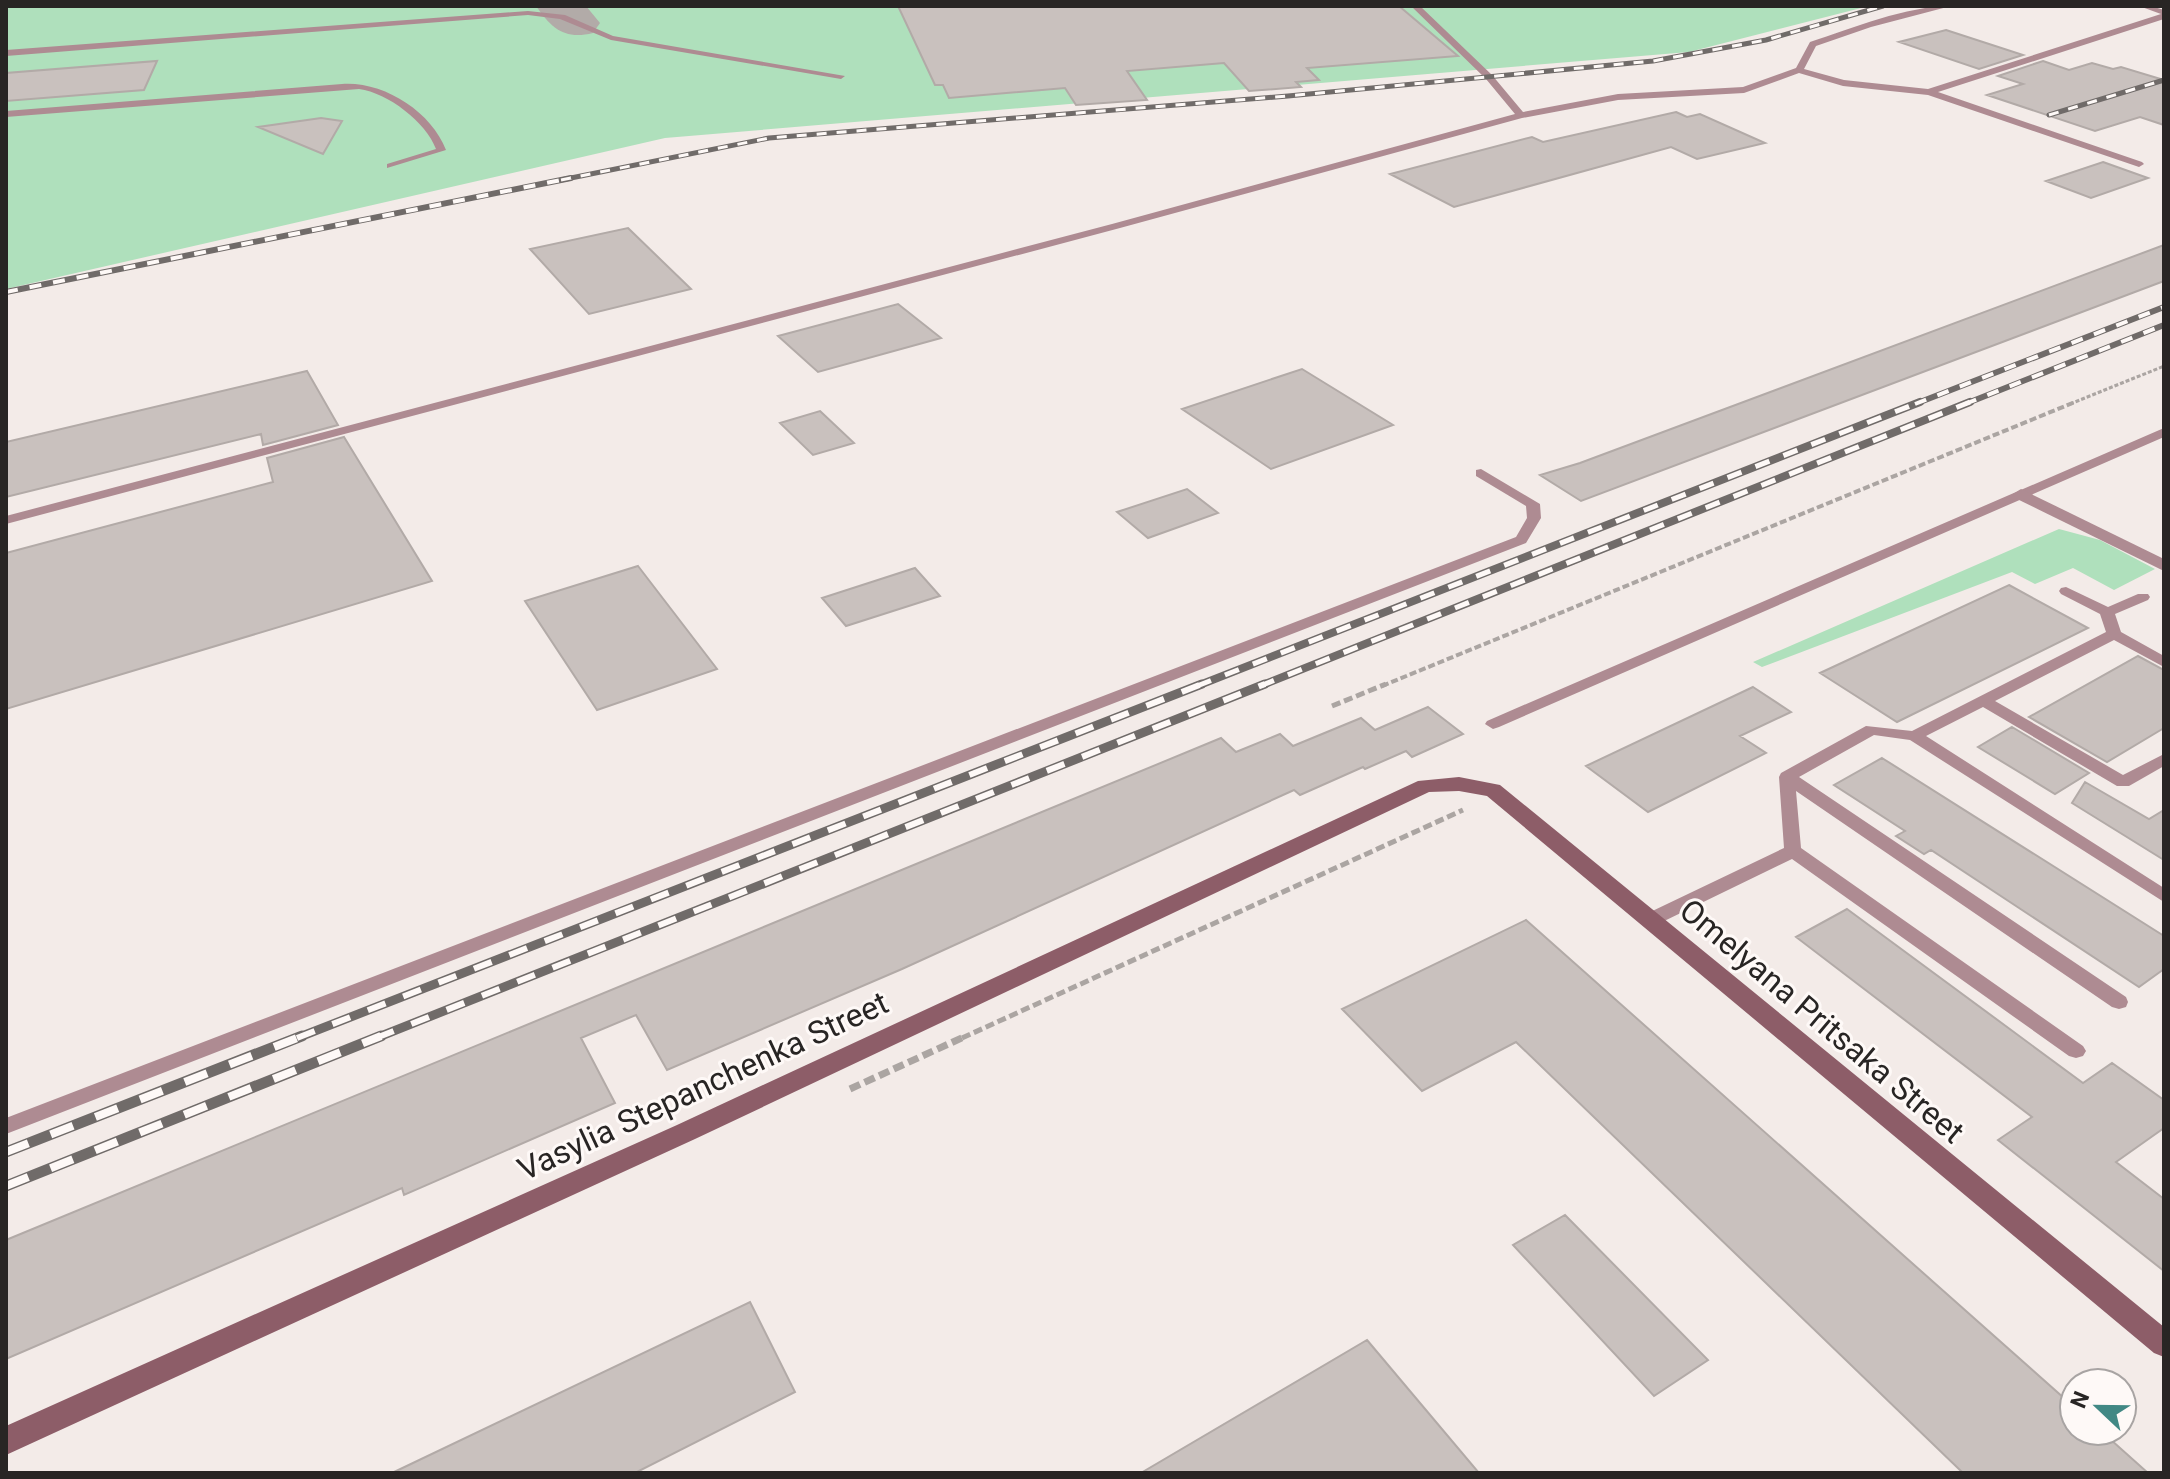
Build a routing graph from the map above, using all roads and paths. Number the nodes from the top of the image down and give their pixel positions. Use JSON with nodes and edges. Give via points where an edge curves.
{"nodes":[{"id":1,"x":1415,"y":6,"type":"edge"},
{"id":2,"x":1947,"y":6,"type":"edge"},
{"id":3,"x":2143,"y":6,"type":"edge"},
{"id":4,"x":2164,"y":14,"type":"edge"},
{"id":5,"x":6,"y":53,"type":"edge"},
{"id":6,"x":1799,"y":70,"type":"junction"},
{"id":7,"x":841,"y":76,"type":"dead end"},
{"id":8,"x":1929,"y":92,"type":"junction"},
{"id":9,"x":6,"y":114,"type":"edge"},
{"id":10,"x":1521,"y":115,"type":"junction"},
{"id":11,"x":2139,"y":164,"type":"dead end"},
{"id":12,"x":390,"y":166,"type":"dead end"},
{"id":13,"x":2164,"y":366,"type":"edge"},
{"id":14,"x":2164,"y":432,"type":"edge"},
{"id":15,"x":1481,"y":473,"type":"dead end"},
{"id":16,"x":2021,"y":494,"type":"junction"},
{"id":17,"x":6,"y":520,"type":"edge"},
{"id":18,"x":2164,"y":566,"type":"edge"},
{"id":19,"x":2066,"y":591,"type":"dead end"},
{"id":20,"x":2143,"y":597,"type":"dead end"},
{"id":21,"x":2107,"y":612,"type":"junction"},
{"id":22,"x":2114,"y":634,"type":"junction"},
{"id":23,"x":2164,"y":662,"type":"edge"},
{"id":24,"x":1983,"y":700,"type":"junction"},
{"id":25,"x":1332,"y":706,"type":"dead end"},
{"id":26,"x":1493,"y":724,"type":"dead end"},
{"id":27,"x":1914,"y":736,"type":"junction"},
{"id":28,"x":2164,"y":759,"type":"edge"},
{"id":29,"x":1787,"y":777,"type":"junction"},
{"id":30,"x":1425,"y":786,"type":"joint"},
{"id":31,"x":1793,"y":851,"type":"junction"},
{"id":32,"x":2164,"y":896,"type":"edge"},
{"id":33,"x":1650,"y":920,"type":"junction"},
{"id":34,"x":2119,"y":1002,"type":"dead end"},
{"id":35,"x":2076,"y":1051,"type":"dead end"},
{"id":36,"x":6,"y":1126,"type":"edge"},
{"id":37,"x":2164,"y":1344,"type":"edge"},
{"id":38,"x":6,"y":1441,"type":"edge"}],
"edges":[{"from":1,"to":10,"type":"lane"},
{"from":2,"to":6,"type":"lane","via":[[1813,44]]},
{"from":3,"to":4,"type":"lane"},
{"from":4,"to":8,"type":"lane"},
{"from":5,"to":7,"type":"lane","via":[[528,13],[562,17],[611,38]]},
{"from":6,"to":8,"type":"lane","via":[[1843,83]]},
{"from":6,"to":10,"type":"lane","via":[[1744,90],[1618,97]]},
{"from":8,"to":11,"type":"lane"},
{"from":9,"to":12,"type":"lane","via":[[368,87],[395,99],[440,140],[441,150]]},
{"from":10,"to":17,"type":"lane"},
{"from":13,"to":25,"type":"path"},
{"from":14,"to":16,"type":"lane"},
{"from":15,"to":36,"type":"lane","via":[[1533,504],[1534,518],[1521,540]]},
{"from":16,"to":18,"type":"street"},
{"from":16,"to":26,"type":"lane"},
{"from":19,"to":21,"type":"lane"},
{"from":20,"to":21,"type":"lane"},
{"from":21,"to":22,"type":"lane"},
{"from":22,"to":23,"type":"lane"},
{"from":22,"to":24,"type":"lane"},
{"from":24,"to":27,"type":"lane"},
{"from":24,"to":28,"type":"lane","via":[[2123,782]]},
{"from":27,"to":29,"type":"lane","via":[[1872,730]]},
{"from":27,"to":32,"type":"lane"},
{"from":29,"to":31,"type":"lane"},
{"from":29,"to":34,"type":"lane"},
{"from":30,"to":33,"type":"street","name":"Omelyana Pritsaka Street","via":[[1493,790]]},
{"from":30,"to":38,"type":"street","name":"Vasylia Stepanchenka Street","via":[[686,1132]]},
{"from":31,"to":33,"type":"lane"},
{"from":31,"to":35,"type":"lane"},
{"from":33,"to":37,"type":"street","name":"Omelyana Pritsaka Street"}]}
